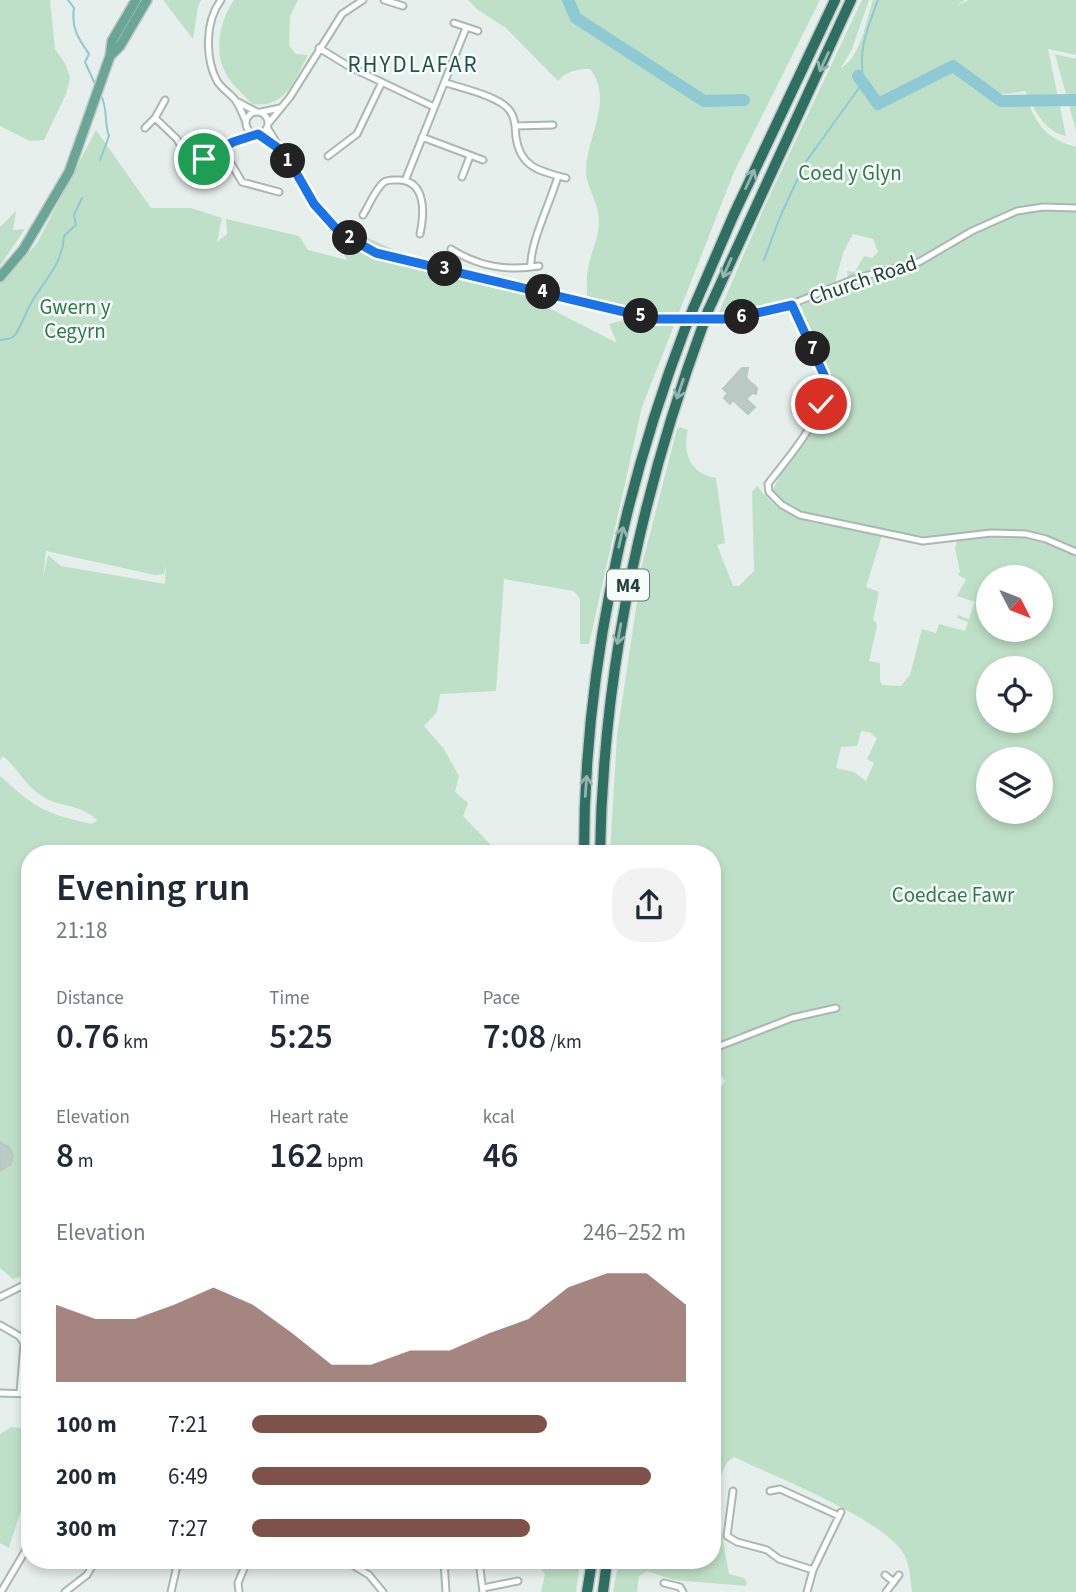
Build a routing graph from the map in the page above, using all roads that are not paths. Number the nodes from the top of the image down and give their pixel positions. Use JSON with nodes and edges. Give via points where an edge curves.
{"nodes":[{"id":1,"x":136,"y":0,"type":"edge"},
{"id":2,"x":147,"y":0,"type":"edge"},
{"id":3,"x":221,"y":0,"type":"edge"},
{"id":4,"x":362,"y":0,"type":"edge"},
{"id":5,"x":835,"y":0,"type":"edge"},
{"id":6,"x":852,"y":0,"type":"edge"},
{"id":7,"x":389,"y":1,"type":"edge"},
{"id":8,"x":403,"y":6,"type":"dead end"},
{"id":9,"x":454,"y":23,"type":"dead end"},
{"id":10,"x":466,"y":28,"type":"junction"},
{"id":11,"x":478,"y":31,"type":"dead end"},
{"id":12,"x":319,"y":48,"type":"junction"},
{"id":13,"x":110,"y":56,"type":"junction"},
{"id":14,"x":382,"y":82,"type":"junction"},
{"id":15,"x":446,"y":83,"type":"junction"},
{"id":16,"x":165,"y":100,"type":"dead end"},
{"id":17,"x":237,"y":102,"type":"junction"},
{"id":18,"x":434,"y":107,"type":"junction"},
{"id":19,"x":281,"y":108,"type":"junction"},
{"id":20,"x":259,"y":112,"type":"junction"},
{"id":21,"x":155,"y":118,"type":"junction"},
{"id":22,"x":246,"y":124,"type":"junction"},
{"id":23,"x":268,"y":125,"type":"junction"},
{"id":24,"x":553,"y":125,"type":"dead end"},
{"id":25,"x":515,"y":126,"type":"junction"},
{"id":26,"x":145,"y":128,"type":"dead end"},
{"id":27,"x":256,"y":134,"type":"junction"},
{"id":28,"x":422,"y":137,"type":"junction"},
{"id":29,"x":334,"y":140,"type":"dead end"},
{"id":30,"x":233,"y":142,"type":"junction"},
{"id":31,"x":222,"y":148,"type":"junction"},
{"id":32,"x":278,"y":148,"type":"junction"},
{"id":33,"x":340,"y":148,"type":"junction"},
{"id":34,"x":328,"y":156,"type":"dead end"},
{"id":35,"x":470,"y":156,"type":"junction"},
{"id":36,"x":482,"y":160,"type":"dead end"},
{"id":37,"x":558,"y":176,"type":"junction"},
{"id":38,"x":462,"y":177,"type":"dead end"},
{"id":39,"x":566,"y":178,"type":"dead end"},
{"id":40,"x":405,"y":181,"type":"junction"},
{"id":41,"x":279,"y":192,"type":"dead end"},
{"id":42,"x":1076,"y":208,"type":"edge"},
{"id":43,"x":363,"y":215,"type":"dead end"},
{"id":44,"x":420,"y":234,"type":"dead end"},
{"id":45,"x":451,"y":249,"type":"dead end"},
{"id":46,"x":539,"y":266,"type":"dead end"},
{"id":47,"x":531,"y":267,"type":"junction"},
{"id":48,"x":0,"y":277,"type":"edge"},
{"id":49,"x":792,"y":305,"type":"junction"},
{"id":50,"x":1076,"y":552,"type":"edge"},
{"id":51,"x":584,"y":845,"type":"edge"},
{"id":52,"x":600,"y":845,"type":"edge"},
{"id":53,"x":836,"y":1008,"type":"dead end"},
{"id":54,"x":721,"y":1046,"type":"edge"},
{"id":55,"x":21,"y":1286,"type":"edge"},
{"id":56,"x":0,"y":1297,"type":"edge"},
{"id":57,"x":0,"y":1325,"type":"edge"},
{"id":58,"x":21,"y":1339,"type":"edge"},
{"id":59,"x":21,"y":1380,"type":"edge"},
{"id":60,"x":20,"y":1393,"type":"joint"},
{"id":61,"x":0,"y":1394,"type":"edge"},
{"id":62,"x":733,"y":1491,"type":"dead end"},
{"id":63,"x":770,"y":1491,"type":"dead end"},
{"id":64,"x":21,"y":1558,"type":"edge"},
{"id":65,"x":90,"y":1569,"type":"edge"},
{"id":66,"x":176,"y":1569,"type":"edge"},
{"id":67,"x":244,"y":1569,"type":"edge"},
{"id":68,"x":360,"y":1569,"type":"edge"},
{"id":69,"x":445,"y":1569,"type":"edge"},
{"id":70,"x":480,"y":1569,"type":"edge"},
{"id":71,"x":591,"y":1569,"type":"edge"},
{"id":72,"x":606,"y":1569,"type":"edge"},
{"id":73,"x":813,"y":1570,"type":"junction"},
{"id":74,"x":885,"y":1575,"type":"dead end"},
{"id":75,"x":899,"y":1575,"type":"dead end"},
{"id":76,"x":518,"y":1581,"type":"dead end"},
{"id":77,"x":894,"y":1582,"type":"junction"},
{"id":78,"x":664,"y":1583,"type":"dead end"},
{"id":79,"x":510,"y":1588,"type":"edge"},
{"id":80,"x":483,"y":1590,"type":"edge"},
{"id":81,"x":67,"y":1591,"type":"edge"},
{"id":82,"x":1,"y":1592,"type":"edge"},
{"id":83,"x":171,"y":1592,"type":"edge"},
{"id":84,"x":239,"y":1592,"type":"edge"},
{"id":85,"x":383,"y":1592,"type":"edge"},
{"id":86,"x":446,"y":1592,"type":"edge"},
{"id":87,"x":587,"y":1592,"type":"edge"},
{"id":88,"x":603,"y":1592,"type":"edge"},
{"id":89,"x":683,"y":1592,"type":"edge"},
{"id":90,"x":807,"y":1592,"type":"edge"},
{"id":91,"x":886,"y":1592,"type":"edge"}],
"edges":[{"from":1,"to":13,"type":"main road","via":[[111,41]]},
{"from":2,"to":13,"type":"main road"},
{"from":3,"to":17,"type":"street","via":[[208,40],[212,66],[218,82]]},
{"from":4,"to":12,"type":"street","via":[[342,14]]},
{"from":51,"to":5,"type":"highway","number":"M4","one_way":true,"bridge":true,"via":[[591,727],[607,607],[636,476],[693,309]]},
{"from":6,"to":52,"type":"highway","number":"M4","one_way":true,"bridge":true,"via":[[708,311],[667,429],[627,587],[607,720]]},
{"from":7,"to":8,"type":"street"},
{"from":9,"to":10,"type":"street"},
{"from":10,"to":11,"type":"street"},
{"from":10,"to":15,"type":"street"},
{"from":12,"to":14,"type":"street"},
{"from":12,"to":19,"type":"street"},
{"from":13,"to":48,"type":"main road","via":[[68,172],[23,250]]},
{"from":14,"to":18,"type":"street"},
{"from":14,"to":33,"type":"street","via":[[363,126]]},
{"from":15,"to":18,"type":"street"},
{"from":15,"to":25,"type":"street","via":[[499,102],[509,109]]},
{"from":16,"to":21,"type":"street"},
{"from":17,"to":20,"type":"street"},
{"from":17,"to":22,"type":"street"},
{"from":18,"to":28,"type":"street"},
{"from":19,"to":20,"type":"street"},
{"from":19,"to":23,"type":"street"},
{"from":20,"to":22,"type":"street","via":[[250,114]]},
{"from":20,"to":23,"type":"street","via":[[267,117]]},
{"from":21,"to":26,"type":"street"},
{"from":21,"to":31,"type":"street","via":[[193,160]]},
{"from":22,"to":27,"type":"street"},
{"from":22,"to":30,"type":"street"},
{"from":23,"to":27,"type":"street"},
{"from":23,"to":32,"type":"street","name":"Church Road"},
{"from":24,"to":25,"type":"street"},
{"from":25,"to":37,"type":"street","via":[[518,152],[525,162]]},
{"from":27,"to":30,"type":"street"},
{"from":27,"to":32,"type":"street","name":"Church Road"},
{"from":28,"to":35,"type":"street"},
{"from":28,"to":40,"type":"street"},
{"from":29,"to":33,"type":"street"},
{"from":30,"to":31,"type":"street"},
{"from":31,"to":41,"type":"street","via":[[242,182]]},
{"from":32,"to":49,"type":"street","name":"Church Road","via":[[314,204],[340,233],[376,253],[654,319],[730,319]]},
{"from":33,"to":34,"type":"street"},
{"from":35,"to":36,"type":"street"},
{"from":35,"to":38,"type":"street"},
{"from":37,"to":39,"type":"street"},
{"from":37,"to":47,"type":"street","via":[[529,253]]},
{"from":40,"to":43,"type":"street","via":[[383,183]]},
{"from":40,"to":44,"type":"street","via":[[419,192],[422,201]]},
{"from":42,"to":49,"type":"street","name":"Church Road","via":[[1017,211],[919,262],[857,278]]},
{"from":45,"to":47,"type":"street","via":[[496,267]]},
{"from":46,"to":47,"type":"street"},
{"from":49,"to":50,"type":"street","via":[[820,364],[825,386],[813,419],[768,484],[769,492],[782,505],[800,515],[911,539],[1017,533]]},
{"from":53,"to":54,"type":"street","via":[[792,1018]]},
{"from":55,"to":56,"type":"street"},
{"from":57,"to":58,"type":"street"},
{"from":59,"to":60,"type":"street"},
{"from":60,"to":61,"type":"street"},
{"from":62,"to":73,"type":"street","via":[[727,1536]]},
{"from":63,"to":73,"type":"street","via":[[780,1489],[840,1514]]},
{"from":64,"to":82,"type":"street"},
{"from":65,"to":81,"type":"street"},
{"from":66,"to":83,"type":"street"},
{"from":67,"to":84,"type":"street"},
{"from":68,"to":85,"type":"street"},
{"from":69,"to":86,"type":"street"},
{"from":70,"to":80,"type":"street"},
{"from":71,"to":87,"type":"highway"},
{"from":72,"to":88,"type":"highway"},
{"from":73,"to":90,"type":"street"},
{"from":74,"to":77,"type":"street"},
{"from":75,"to":77,"type":"street"},
{"from":76,"to":79,"type":"street"},
{"from":77,"to":91,"type":"street"},
{"from":78,"to":89,"type":"street"},
{"from":79,"to":80,"type":"street"}]}
